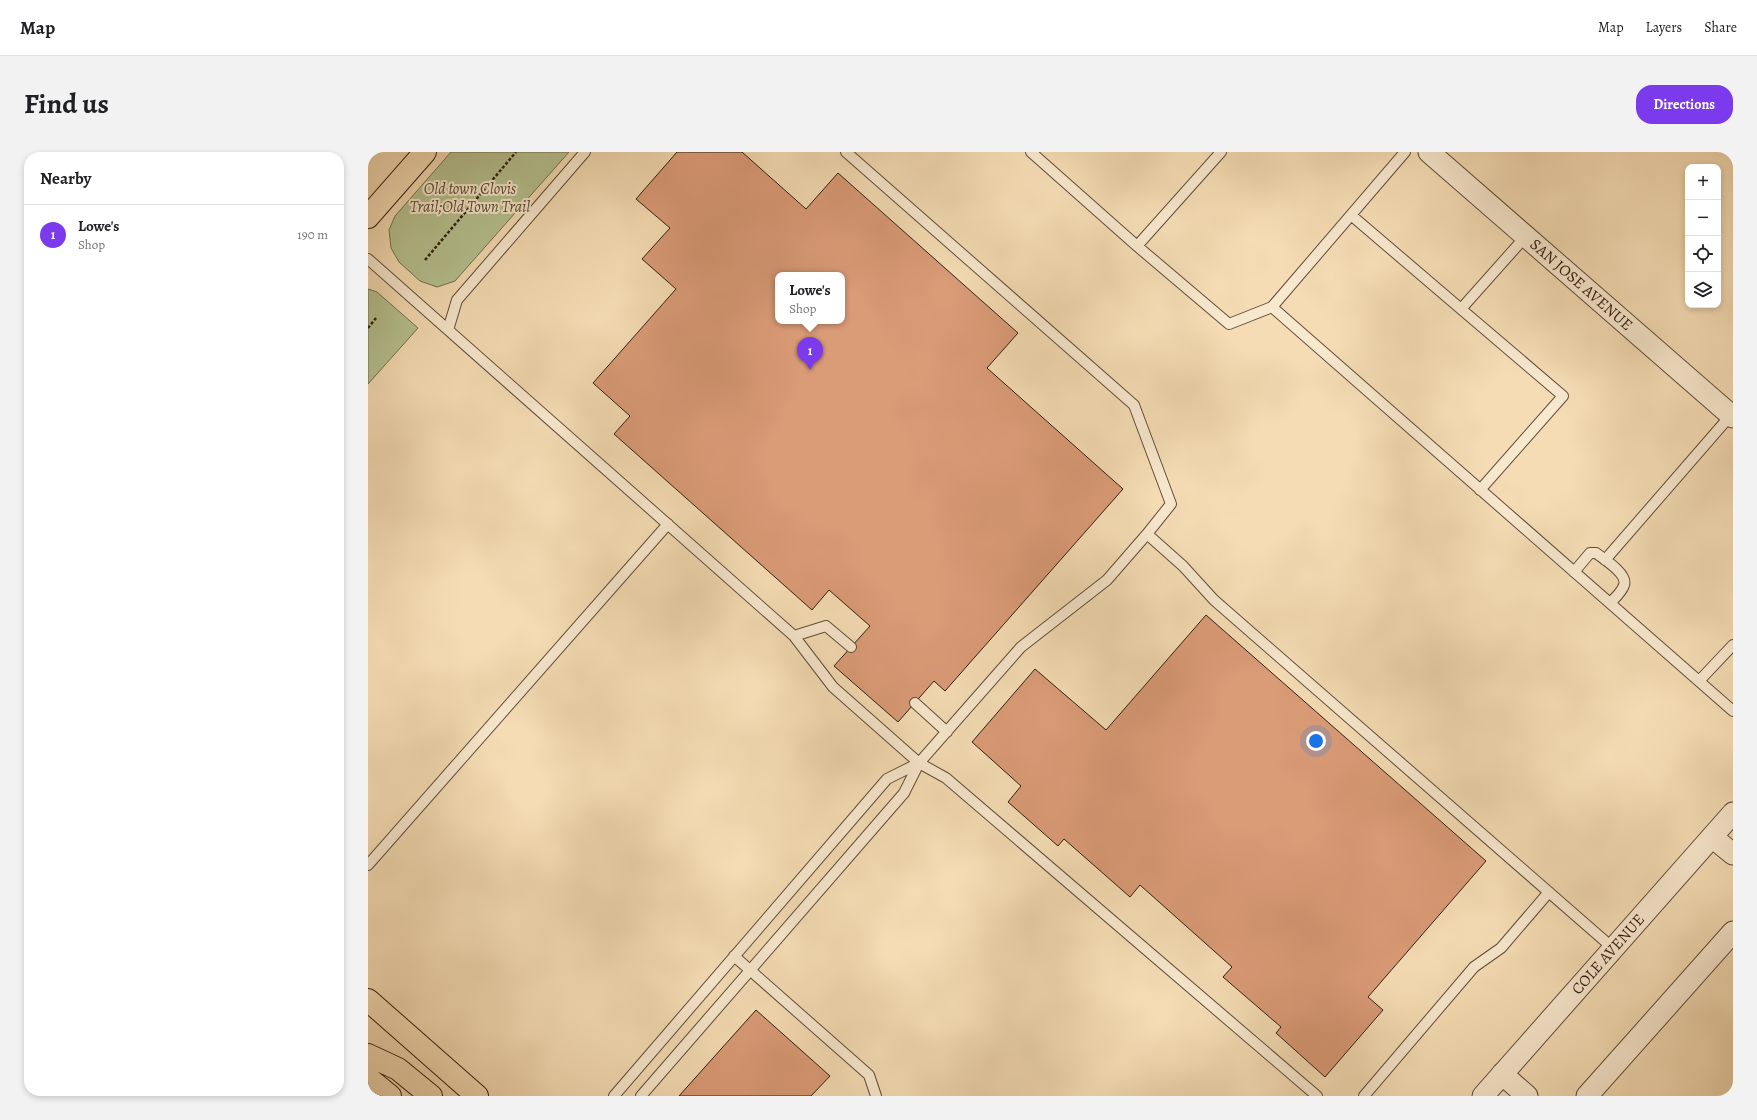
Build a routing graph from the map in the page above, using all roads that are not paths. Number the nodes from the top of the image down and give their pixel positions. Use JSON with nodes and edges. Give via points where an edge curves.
{"nodes":[{"id":1,"x":425,"y":152,"type":"edge"},
{"id":2,"x":585,"y":152,"type":"edge"},
{"id":3,"x":846,"y":152,"type":"edge"},
{"id":4,"x":1031,"y":152,"type":"edge"},
{"id":5,"x":1221,"y":152,"type":"edge"},
{"id":6,"x":1405,"y":152,"type":"edge"},
{"id":7,"x":1429,"y":152,"type":"edge"},
{"id":8,"x":1351,"y":215,"type":"junction"},
{"id":9,"x":368,"y":217,"type":"edge"},
{"id":10,"x":1526,"y":236,"type":"junction"},
{"id":11,"x":1137,"y":246,"type":"junction"},
{"id":12,"x":368,"y":259,"type":"edge"},
{"id":13,"x":1272,"y":308,"type":"junction"},
{"id":14,"x":1460,"y":309,"type":"junction"},
{"id":15,"x":448,"y":330,"type":"junction"},
{"id":16,"x":1732,"y":416,"type":"edge"},
{"id":17,"x":1480,"y":490,"type":"junction"},
{"id":18,"x":668,"y":524,"type":"junction"},
{"id":19,"x":1147,"y":534,"type":"junction"},
{"id":20,"x":1605,"y":560,"type":"junction"},
{"id":21,"x":1574,"y":572,"type":"junction"},
{"id":22,"x":1610,"y":603,"type":"junction"},
{"id":23,"x":794,"y":636,"type":"junction"},
{"id":24,"x":1733,"y":645,"type":"edge"},
{"id":25,"x":851,"y":647,"type":"dead end"},
{"id":26,"x":1699,"y":681,"type":"junction"},
{"id":27,"x":915,"y":703,"type":"dead end"},
{"id":28,"x":1733,"y":711,"type":"edge"},
{"id":29,"x":947,"y":732,"type":"junction"},
{"id":30,"x":919,"y":763,"type":"junction"},
{"id":31,"x":1733,"y":813,"type":"edge"},
{"id":32,"x":1712,"y":837,"type":"junction"},
{"id":33,"x":1733,"y":854,"type":"edge"},
{"id":34,"x":368,"y":865,"type":"edge"},
{"id":35,"x":1549,"y":892,"type":"junction"},
{"id":36,"x":1733,"y":932,"type":"edge"},
{"id":37,"x":1614,"y":948,"type":"junction"},
{"id":38,"x":734,"y":956,"type":"junction"},
{"id":39,"x":751,"y":970,"type":"junction"},
{"id":40,"x":368,"y":1000,"type":"edge"},
{"id":41,"x":368,"y":1055,"type":"edge"},
{"id":42,"x":1502,"y":1074,"type":"junction"},
{"id":43,"x":368,"y":1078,"type":"edge"},
{"id":44,"x":390,"y":1096,"type":"edge"},
{"id":45,"x":431,"y":1096,"type":"edge"},
{"id":46,"x":477,"y":1096,"type":"edge"},
{"id":47,"x":614,"y":1096,"type":"edge"},
{"id":48,"x":641,"y":1096,"type":"edge"},
{"id":49,"x":876,"y":1096,"type":"edge"},
{"id":50,"x":1318,"y":1096,"type":"edge"},
{"id":51,"x":1364,"y":1096,"type":"edge"},
{"id":52,"x":1483,"y":1096,"type":"edge"},
{"id":53,"x":1527,"y":1096,"type":"edge"},
{"id":54,"x":1588,"y":1096,"type":"edge"}],
"edges":[{"from":1,"to":9,"type":"main road"},
{"from":2,"to":15,"type":"lane","via":[[457,300]]},
{"from":3,"to":19,"type":"lane","via":[[1134,405],[1171,504]]},
{"from":4,"to":11,"type":"lane"},
{"from":5,"to":11,"type":"lane"},
{"from":6,"to":8,"type":"lane"},
{"from":7,"to":10,"type":"street","name":"SAN JOSE AVENUE"},
{"from":8,"to":13,"type":"lane"},
{"from":8,"to":14,"type":"lane"},
{"from":10,"to":14,"type":"lane"},
{"from":10,"to":16,"type":"street","name":"SAN JOSE AVENUE"},
{"from":11,"to":13,"type":"lane","via":[[1229,324]]},
{"from":12,"to":15,"type":"lane"},
{"from":13,"to":17,"type":"lane"},
{"from":14,"to":17,"type":"lane","via":[[1562,396]]},
{"from":15,"to":18,"type":"lane"},
{"from":16,"to":20,"type":"lane"},
{"from":17,"to":21,"type":"lane"},
{"from":18,"to":23,"type":"lane"},
{"from":18,"to":34,"type":"lane"},
{"from":19,"to":29,"type":"lane","via":[[1107,580],[1021,648]]},
{"from":19,"to":35,"type":"lane","via":[[1183,566],[1214,600]]},
{"from":20,"to":21,"type":"lane","via":[[1596,553],[1590,553]]},
{"from":20,"to":22,"type":"lane","via":[[1623,576],[1625,583]]},
{"from":21,"to":22,"type":"lane"},
{"from":22,"to":26,"type":"lane"},
{"from":23,"to":25,"type":"lane","via":[[826,626]]},
{"from":23,"to":30,"type":"lane","via":[[833,687]]},
{"from":24,"to":26,"type":"lane"},
{"from":26,"to":28,"type":"lane"},
{"from":27,"to":29,"type":"lane"},
{"from":29,"to":30,"type":"lane"},
{"from":30,"to":38,"type":"lane","via":[[887,779]]},
{"from":30,"to":39,"type":"lane","via":[[904,793]]},
{"from":30,"to":50,"type":"lane","via":[[946,778]]},
{"from":31,"to":32,"type":"street","name":"COLE AVENUE"},
{"from":32,"to":33,"type":"street"},
{"from":32,"to":37,"type":"street","name":"COLE AVENUE"},
{"from":35,"to":37,"type":"lane"},
{"from":35,"to":51,"type":"lane","via":[[1501,948],[1474,968]]},
{"from":36,"to":54,"type":"street"},
{"from":37,"to":42,"type":"street","name":"COLE AVENUE"},
{"from":38,"to":39,"type":"lane"},
{"from":38,"to":47,"type":"lane"},
{"from":39,"to":48,"type":"lane"},
{"from":39,"to":49,"type":"lane","via":[[869,1075]]},
{"from":40,"to":46,"type":"main road"},
{"from":41,"to":45,"type":"main road","via":[[398,1069]]},
{"from":42,"to":52,"type":"street","name":"COLE AVENUE"},
{"from":42,"to":53,"type":"street"},
{"from":43,"to":44,"type":"main road"}]}
